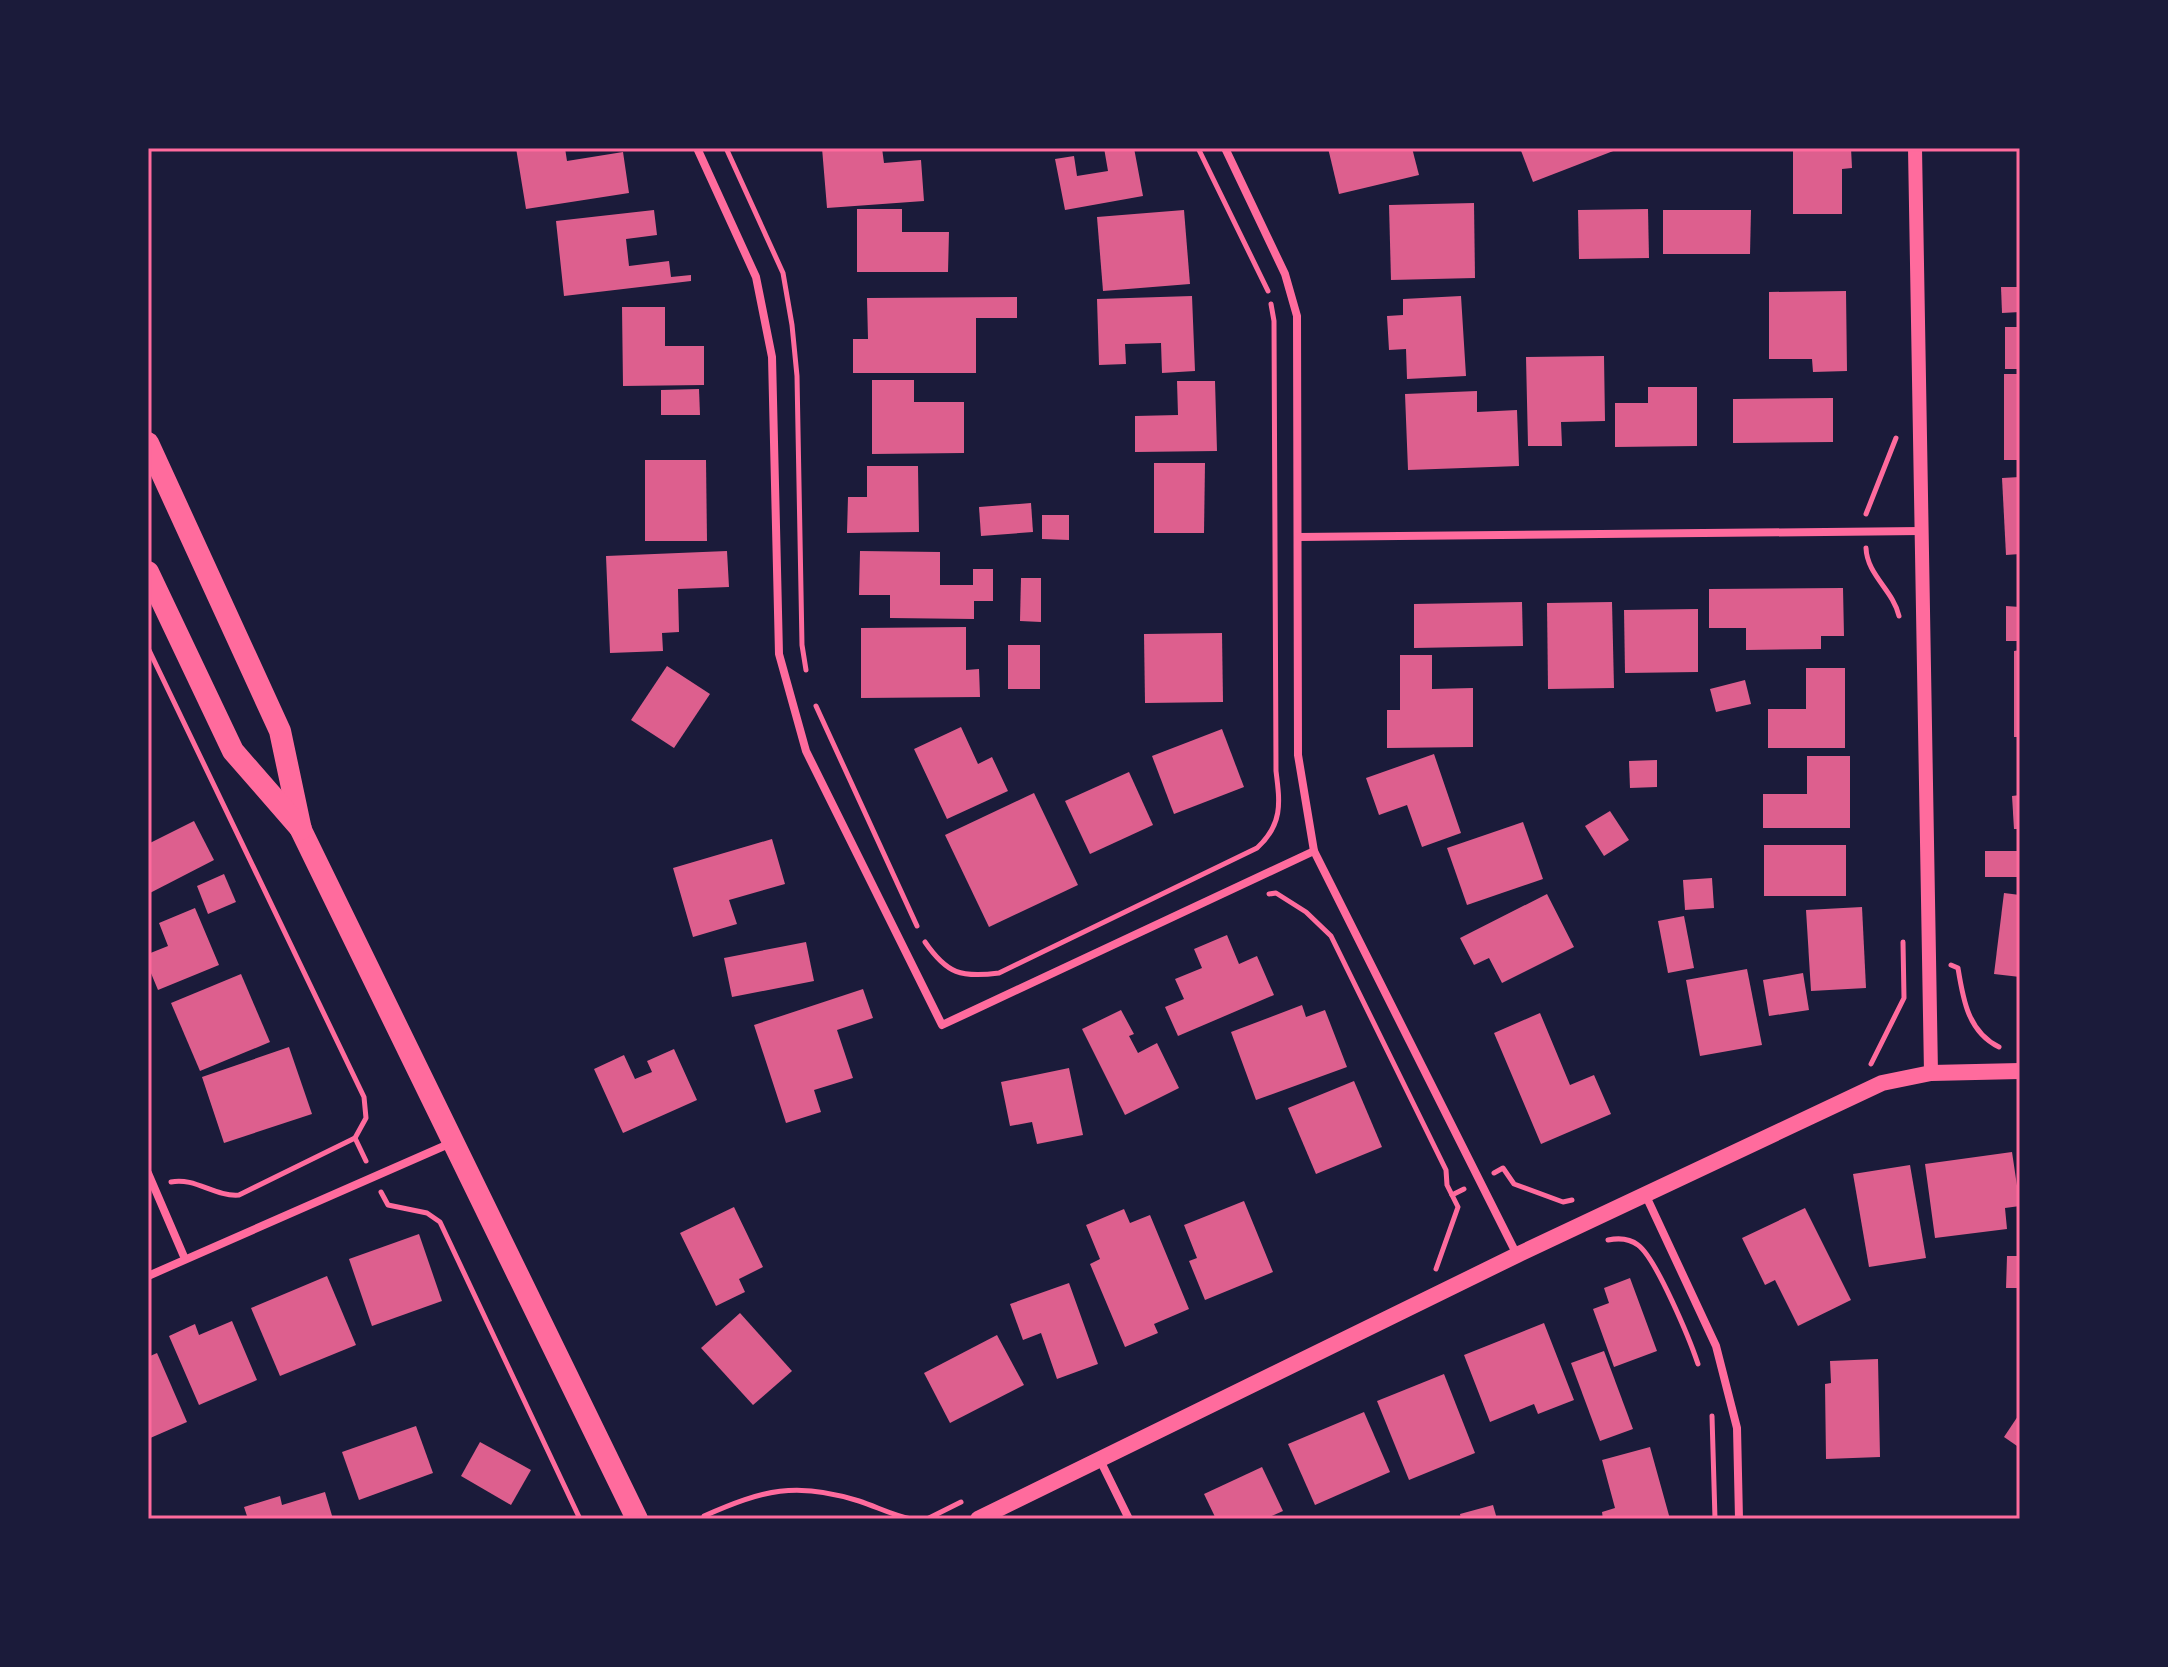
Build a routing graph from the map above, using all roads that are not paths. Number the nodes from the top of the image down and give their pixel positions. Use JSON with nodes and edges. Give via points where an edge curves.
{"nodes":[{"id":1,"x":697,"y":148,"type":"edge"},
{"id":2,"x":1225,"y":148,"type":"edge"},
{"id":3,"x":1915,"y":148,"type":"edge"},
{"id":4,"x":148,"y":443,"type":"edge"},
{"id":5,"x":1921,"y":531,"type":"junction"},
{"id":6,"x":1298,"y":537,"type":"junction"},
{"id":7,"x":148,"y":572,"type":"edge"},
{"id":8,"x":301,"y":830,"type":"junction"},
{"id":9,"x":1314,"y":851,"type":"junction"},
{"id":10,"x":2020,"y":1071,"type":"edge"},
{"id":11,"x":1931,"y":1073,"type":"junction"},
{"id":12,"x":453,"y":1143,"type":"junction"},
{"id":13,"x":148,"y":1173,"type":"edge"},
{"id":14,"x":1646,"y":1196,"type":"junction"},
{"id":15,"x":1517,"y":1255,"type":"junction"},
{"id":16,"x":185,"y":1259,"type":"junction"},
{"id":17,"x":148,"y":1276,"type":"edge"},
{"id":18,"x":1100,"y":1460,"type":"junction"},
{"id":19,"x":637,"y":1519,"type":"edge"},
{"id":20,"x":978,"y":1519,"type":"edge"},
{"id":21,"x":1129,"y":1519,"type":"edge"},
{"id":22,"x":1739,"y":1519,"type":"edge"}],
"edges":[{"from":1,"to":9,"type":"street","via":[[756,277],[772,357],[779,654],[806,751],[942,1025]]},
{"from":2,"to":6,"type":"street","via":[[1285,274],[1297,316]]},
{"from":3,"to":5,"type":"street"},
{"from":4,"to":8,"type":"highway","via":[[280,731]]},
{"from":5,"to":6,"type":"street"},
{"from":5,"to":11,"type":"street"},
{"from":6,"to":9,"type":"street","via":[[1298,755]]},
{"from":7,"to":8,"type":"highway","via":[[233,751]]},
{"from":8,"to":12,"type":"highway"},
{"from":9,"to":15,"type":"street"},
{"from":10,"to":11,"type":"main road"},
{"from":11,"to":14,"type":"main road","via":[[1882,1083]]},
{"from":12,"to":16,"type":"street"},
{"from":12,"to":19,"type":"highway"},
{"from":13,"to":16,"type":"street"},
{"from":14,"to":15,"type":"main road"},
{"from":14,"to":22,"type":"street","via":[[1716,1346],[1737,1428]]},
{"from":15,"to":18,"type":"main road"},
{"from":16,"to":17,"type":"street"},
{"from":18,"to":20,"type":"main road"},
{"from":18,"to":21,"type":"street"}]}
